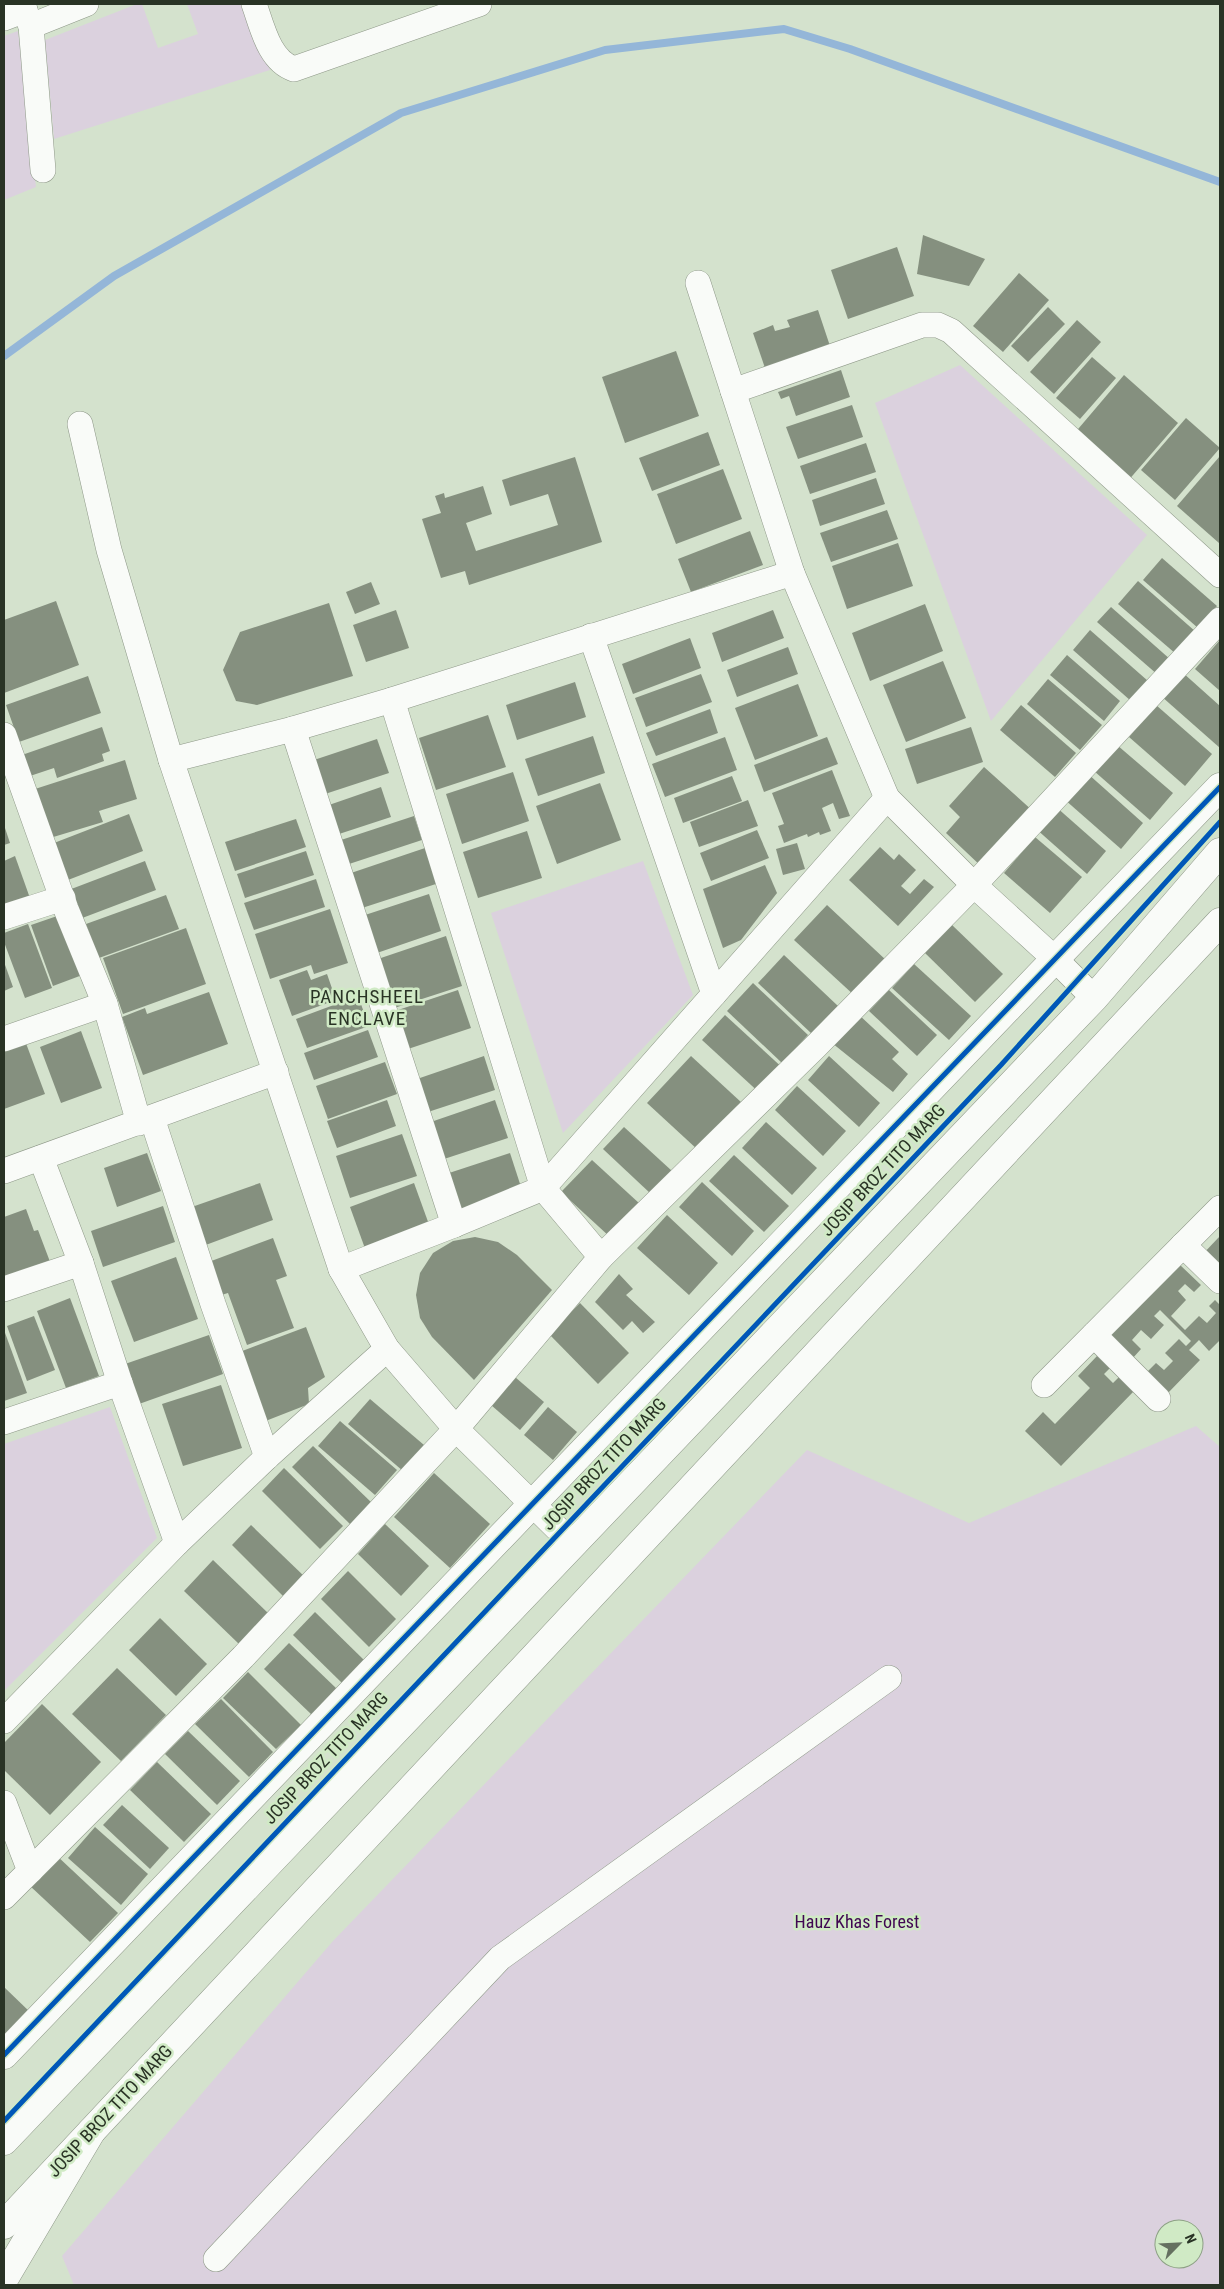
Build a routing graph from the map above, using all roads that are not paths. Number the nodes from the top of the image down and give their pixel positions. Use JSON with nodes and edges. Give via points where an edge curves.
{"nodes":[{"id":1,"x":86,"y":4,"type":"edge"},
{"id":2,"x":254,"y":4,"type":"edge"},
{"id":3,"x":479,"y":4,"type":"edge"},
{"id":4,"x":20,"y":14,"type":"edge"},
{"id":5,"x":43,"y":170,"type":"dead end"},
{"id":6,"x":698,"y":283,"type":"dead end"},
{"id":7,"x":733,"y":391,"type":"junction"},
{"id":8,"x":80,"y":424,"type":"dead end"},
{"id":9,"x":792,"y":573,"type":"junction"},
{"id":10,"x":1220,"y":575,"type":"edge"},
{"id":11,"x":1220,"y":620,"type":"edge"},
{"id":12,"x":591,"y":636,"type":"junction"},
{"id":13,"x":392,"y":700,"type":"junction"},
{"id":14,"x":293,"y":729,"type":"junction"},
{"id":15,"x":4,"y":734,"type":"edge"},
{"id":16,"x":171,"y":760,"type":"junction"},
{"id":17,"x":1220,"y":787,"type":"edge"},
{"id":18,"x":887,"y":798,"type":"junction"},
{"id":19,"x":1220,"y":852,"type":"edge"},
{"id":20,"x":974,"y":885,"type":"junction"},
{"id":21,"x":63,"y":898,"type":"junction"},
{"id":22,"x":4,"y":917,"type":"edge"},
{"id":23,"x":1220,"y":922,"type":"edge"},
{"id":24,"x":1056,"y":960,"type":"junction"},
{"id":25,"x":714,"y":994,"type":"junction"},
{"id":26,"x":1094,"y":998,"type":"junction"},
{"id":27,"x":105,"y":1004,"type":"junction"},
{"id":28,"x":4,"y":1039,"type":"edge"},
{"id":29,"x":276,"y":1072,"type":"junction"},
{"id":30,"x":146,"y":1121,"type":"junction"},
{"id":31,"x":41,"y":1158,"type":"junction"},
{"id":32,"x":4,"y":1171,"type":"edge"},
{"id":33,"x":542,"y":1188,"type":"junction"},
{"id":34,"x":1220,"y":1208,"type":"edge"},
{"id":35,"x":454,"y":1225,"type":"junction"},
{"id":36,"x":1184,"y":1245,"type":"junction"},
{"id":37,"x":601,"y":1257,"type":"junction"},
{"id":38,"x":81,"y":1264,"type":"junction"},
{"id":39,"x":341,"y":1269,"type":"junction"},
{"id":40,"x":1220,"y":1281,"type":"edge"},
{"id":41,"x":4,"y":1289,"type":"edge"},
{"id":42,"x":1094,"y":1335,"type":"junction"},
{"id":43,"x":386,"y":1350,"type":"junction"},
{"id":44,"x":120,"y":1383,"type":"junction"},
{"id":45,"x":1044,"y":1386,"type":"dead end"},
{"id":46,"x":1158,"y":1399,"type":"dead end"},
{"id":47,"x":4,"y":1422,"type":"edge"},
{"id":48,"x":456,"y":1429,"type":"junction"},
{"id":49,"x":267,"y":1457,"type":"junction"},
{"id":50,"x":534,"y":1505,"type":"junction"},
{"id":51,"x":177,"y":1543,"type":"junction"},
{"id":52,"x":573,"y":1544,"type":"junction"},
{"id":53,"x":889,"y":1678,"type":"dead end"},
{"id":54,"x":4,"y":1721,"type":"edge"},
{"id":55,"x":4,"y":1803,"type":"edge"},
{"id":56,"x":30,"y":1871,"type":"junction"},
{"id":57,"x":4,"y":1897,"type":"edge"},
{"id":58,"x":4,"y":2055,"type":"edge"},
{"id":59,"x":90,"y":2132,"type":"junction"},
{"id":60,"x":4,"y":2141,"type":"edge"},
{"id":61,"x":4,"y":2225,"type":"edge"},
{"id":62,"x":216,"y":2259,"type":"dead end"},
{"id":63,"x":4,"y":2279,"type":"edge"}],
"edges":[{"from":1,"to":4,"type":"street"},
{"from":2,"to":3,"type":"street","via":[[277,58],[284,66],[294,68]]},
{"from":4,"to":5,"type":"street"},
{"from":6,"to":7,"type":"street"},
{"from":7,"to":9,"type":"street"},
{"from":7,"to":10,"type":"street","via":[[922,325],[938,325],[951,331]]},
{"from":8,"to":16,"type":"street","via":[[109,550]]},
{"from":9,"to":12,"type":"street"},
{"from":9,"to":18,"type":"street"},
{"from":11,"to":20,"type":"street"},
{"from":12,"to":13,"type":"street"},
{"from":12,"to":25,"type":"street"},
{"from":13,"to":14,"type":"street"},
{"from":13,"to":33,"type":"street"},
{"from":14,"to":16,"type":"street"},
{"from":14,"to":35,"type":"street"},
{"from":15,"to":21,"type":"street"},
{"from":16,"to":29,"type":"street"},
{"from":17,"to":24,"type":"main road"},
{"from":18,"to":20,"type":"street"},
{"from":18,"to":25,"type":"street"},
{"from":19,"to":26,"type":"main road","name":"JOSIP BROZ TITO MARG"},
{"from":20,"to":24,"type":"street"},
{"from":20,"to":37,"type":"street"},
{"from":21,"to":22,"type":"street"},
{"from":21,"to":27,"type":"street"},
{"from":23,"to":59,"type":"main road","name":"JOSIP BROZ TITO MARG"},
{"from":24,"to":26,"type":"street"},
{"from":24,"to":50,"type":"main road"},
{"from":25,"to":33,"type":"street"},
{"from":26,"to":52,"type":"main road","name":"JOSIP BROZ TITO MARG"},
{"from":27,"to":28,"type":"street"},
{"from":27,"to":30,"type":"street"},
{"from":29,"to":30,"type":"street"},
{"from":29,"to":39,"type":"street"},
{"from":30,"to":31,"type":"street"},
{"from":30,"to":49,"type":"street"},
{"from":31,"to":32,"type":"street"},
{"from":31,"to":38,"type":"street"},
{"from":33,"to":35,"type":"street"},
{"from":33,"to":37,"type":"street"},
{"from":34,"to":36,"type":"street"},
{"from":35,"to":39,"type":"street"},
{"from":36,"to":40,"type":"street"},
{"from":36,"to":42,"type":"street"},
{"from":37,"to":48,"type":"street"},
{"from":38,"to":41,"type":"street"},
{"from":38,"to":44,"type":"street"},
{"from":39,"to":43,"type":"street"},
{"from":42,"to":45,"type":"street"},
{"from":42,"to":46,"type":"street"},
{"from":43,"to":48,"type":"street"},
{"from":43,"to":49,"type":"street"},
{"from":44,"to":47,"type":"street"},
{"from":44,"to":51,"type":"street"},
{"from":48,"to":50,"type":"street"},
{"from":48,"to":56,"type":"street","via":[[243,1657]]},
{"from":49,"to":51,"type":"street"},
{"from":50,"to":52,"type":"street"},
{"from":50,"to":58,"type":"main road"},
{"from":51,"to":54,"type":"street"},
{"from":52,"to":60,"type":"main road","name":"JOSIP BROZ TITO MARG"},
{"from":53,"to":62,"type":"street","via":[[500,1958]]},
{"from":55,"to":56,"type":"street"},
{"from":56,"to":57,"type":"street"},
{"from":59,"to":61,"type":"main road","name":"JOSIP BROZ TITO MARG"},
{"from":59,"to":63,"type":"main road"}]}
